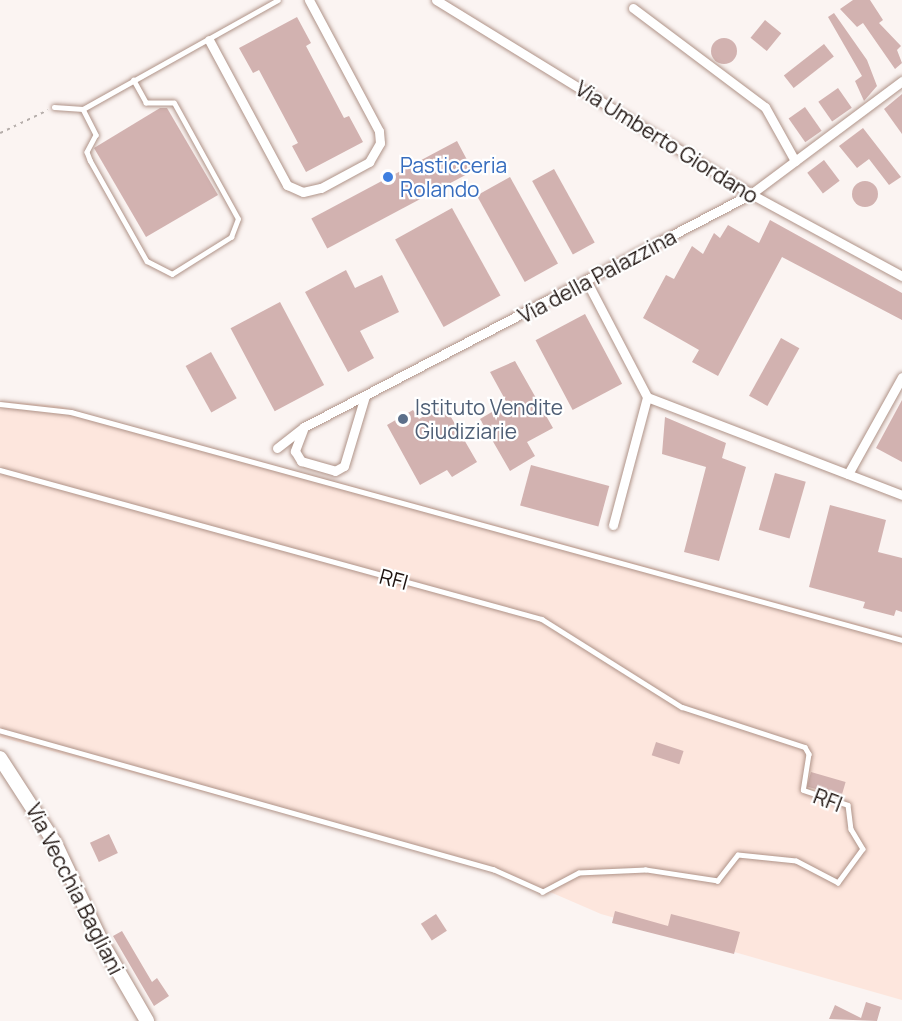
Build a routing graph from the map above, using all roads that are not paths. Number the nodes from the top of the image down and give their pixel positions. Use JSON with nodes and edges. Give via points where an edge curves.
{"nodes":[{"id":1,"x":278,"y":0,"type":"edge"},
{"id":2,"x":309,"y":0,"type":"edge"},
{"id":3,"x":436,"y":0,"type":"edge"},
{"id":4,"x":633,"y":8,"type":"dead end"},
{"id":5,"x":209,"y":40,"type":"junction"},
{"id":6,"x":133,"y":80,"type":"junction"},
{"id":7,"x":902,"y":81,"type":"edge"},
{"id":8,"x":54,"y":107,"type":"road end"},
{"id":9,"x":83,"y":109,"type":"junction"},
{"id":10,"x":795,"y":161,"type":"junction"},
{"id":11,"x":751,"y":194,"type":"junction"},
{"id":12,"x":902,"y":276,"type":"edge"},
{"id":13,"x":588,"y":282,"type":"junction"},
{"id":14,"x":902,"y":377,"type":"edge"},
{"id":15,"x":365,"y":396,"type":"junction"},
{"id":16,"x":647,"y":397,"type":"junction"},
{"id":17,"x":0,"y":404,"type":"edge"},
{"id":18,"x":304,"y":427,"type":"junction"},
{"id":19,"x":277,"y":448,"type":"dead end"},
{"id":20,"x":0,"y":470,"type":"edge"},
{"id":21,"x":848,"y":474,"type":"junction"},
{"id":22,"x":902,"y":495,"type":"edge"},
{"id":23,"x":613,"y":525,"type":"dead end"},
{"id":24,"x":902,"y":640,"type":"edge"},
{"id":25,"x":0,"y":731,"type":"edge"},
{"id":26,"x":0,"y":758,"type":"edge"},
{"id":27,"x":147,"y":1021,"type":"edge"}],
"edges":[{"from":1,"to":5,"type":"lane"},
{"from":2,"to":5,"type":"street","via":[[379,131],[380,143],[369,162],[321,188],[303,192],[287,185]]},
{"from":3,"to":11,"type":"street","name":"Via Umberto Giordano"},
{"from":4,"to":10,"type":"street","via":[[765,107],[779,123]]},
{"from":5,"to":6,"type":"lane"},
{"from":6,"to":9,"type":"lane"},
{"from":6,"to":9,"type":"lane","via":[[146,103],[174,103],[238,219],[231,237],[172,274],[147,261],[90,160],[87,152],[96,135]]},
{"from":7,"to":10,"type":"street","name":"Via della Palazzina"},
{"from":8,"to":9,"type":"lane"},
{"from":10,"to":11,"type":"street","name":"Via della Palazzina"},
{"from":11,"to":12,"type":"street","name":"Via Umberto Giordano"},
{"from":11,"to":13,"type":"street","name":"Via della Palazzina"},
{"from":13,"to":15,"type":"street","name":"Via della Palazzina"},
{"from":13,"to":16,"type":"street"},
{"from":14,"to":21,"type":"street"},
{"from":15,"to":18,"type":"street","name":"Via della Palazzina"},
{"from":15,"to":18,"type":"street","via":[[344,466],[335,471],[301,462],[295,451]]},
{"from":16,"to":21,"type":"street"},
{"from":16,"to":23,"type":"street"},
{"from":17,"to":24,"type":"lane","via":[[59,410]]},
{"from":18,"to":19,"type":"street","name":"Via della Palazzina"},
{"from":20,"to":25,"type":"lane","name":"RFI","via":[[542,619],[682,707],[808,749],[803,790],[848,805],[851,829],[863,849],[838,883],[796,861],[738,855],[718,880],[646,870],[579,873],[543,892],[494,870]]},
{"from":21,"to":22,"type":"street"},
{"from":26,"to":27,"type":"street","name":"Via Vecchia Bagliani","via":[[56,843],[103,945]]}]}
